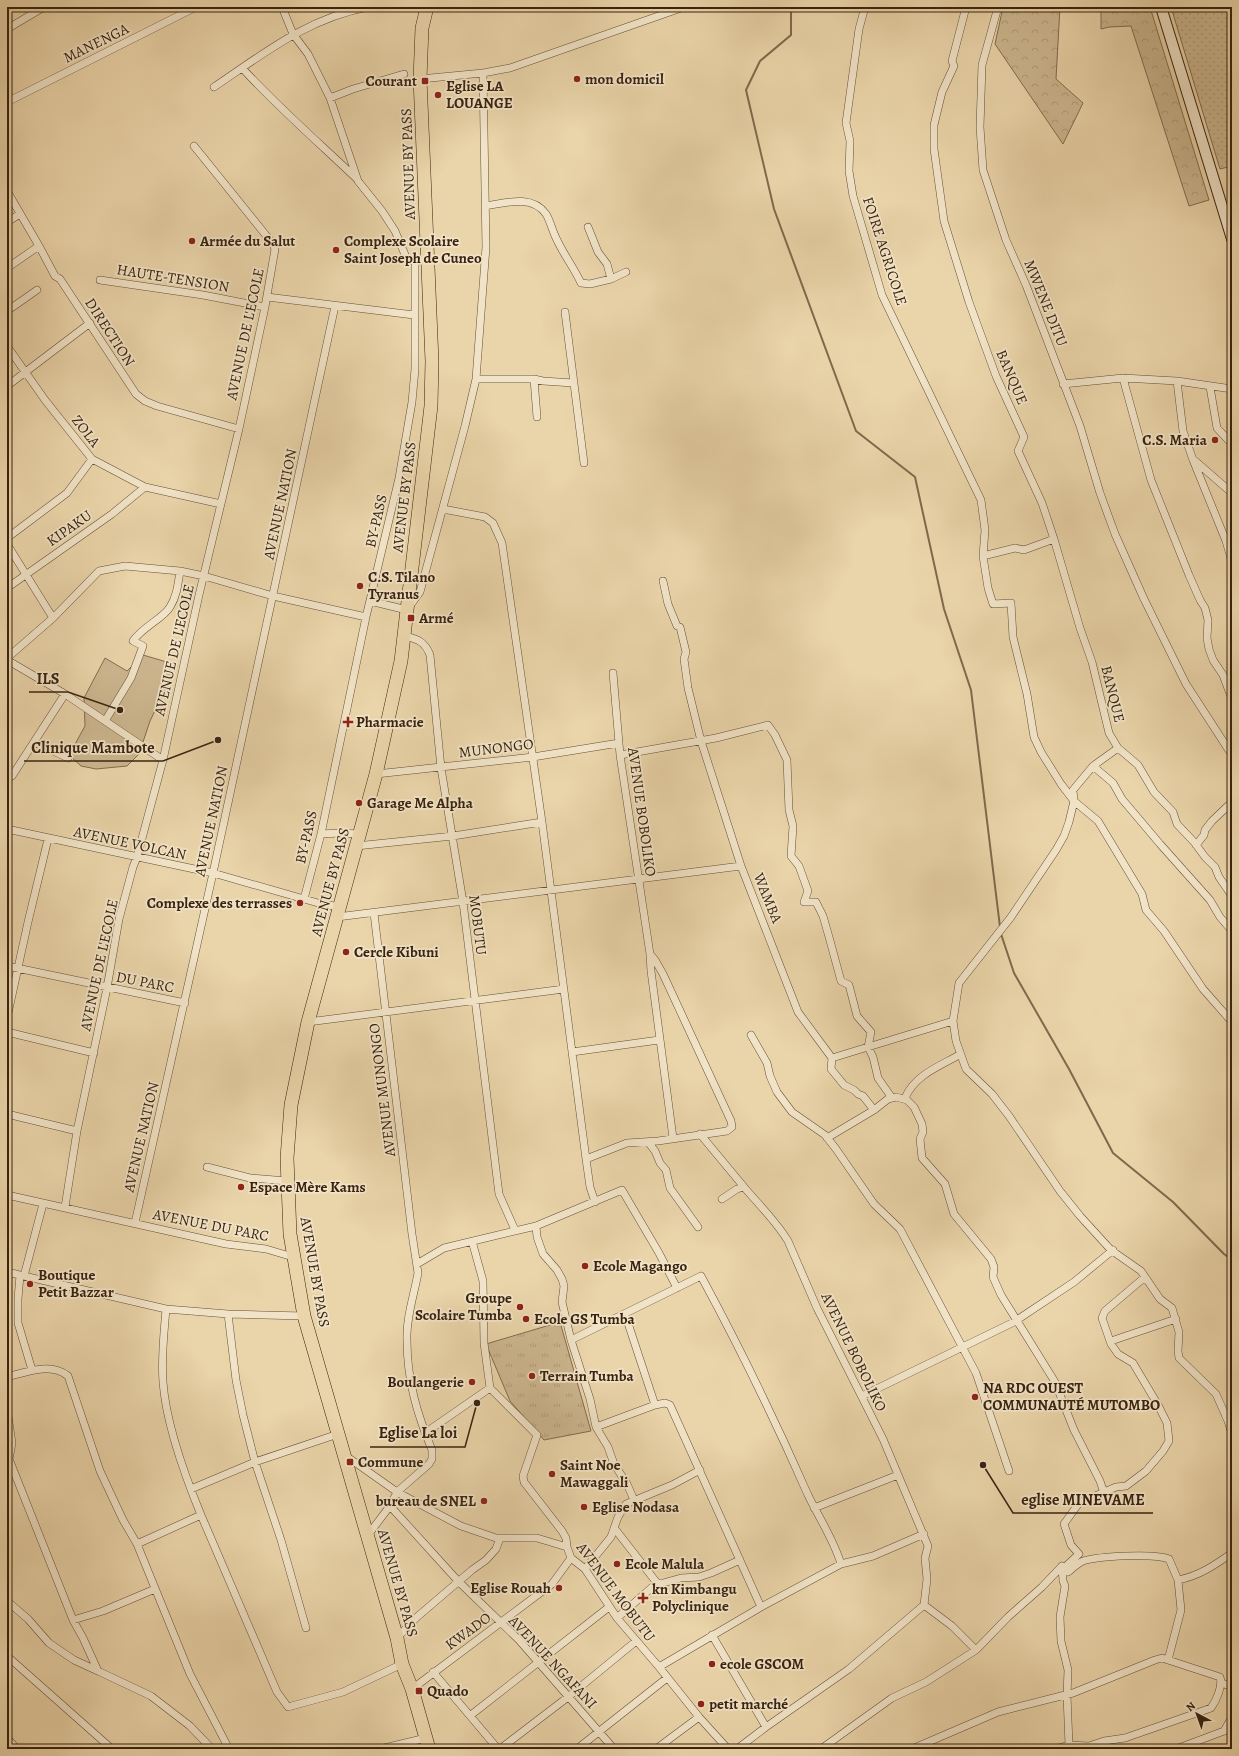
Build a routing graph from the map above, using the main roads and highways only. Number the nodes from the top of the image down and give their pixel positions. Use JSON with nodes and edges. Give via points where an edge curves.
{"nodes":[{"id":1,"x":427,"y":7,"type":"edge"},
{"id":2,"x":428,"y":1744,"type":"edge"}],
"edges":[{"from":1,"to":2,"type":"highway","name":"AVENUE BY PASS","via":[[422,33],[420,79],[421,261],[432,361],[431,406],[405,636],[376,774],[308,1022],[291,1105],[287,1181],[293,1257],[304,1316],[368,1535],[402,1664]]}]}
